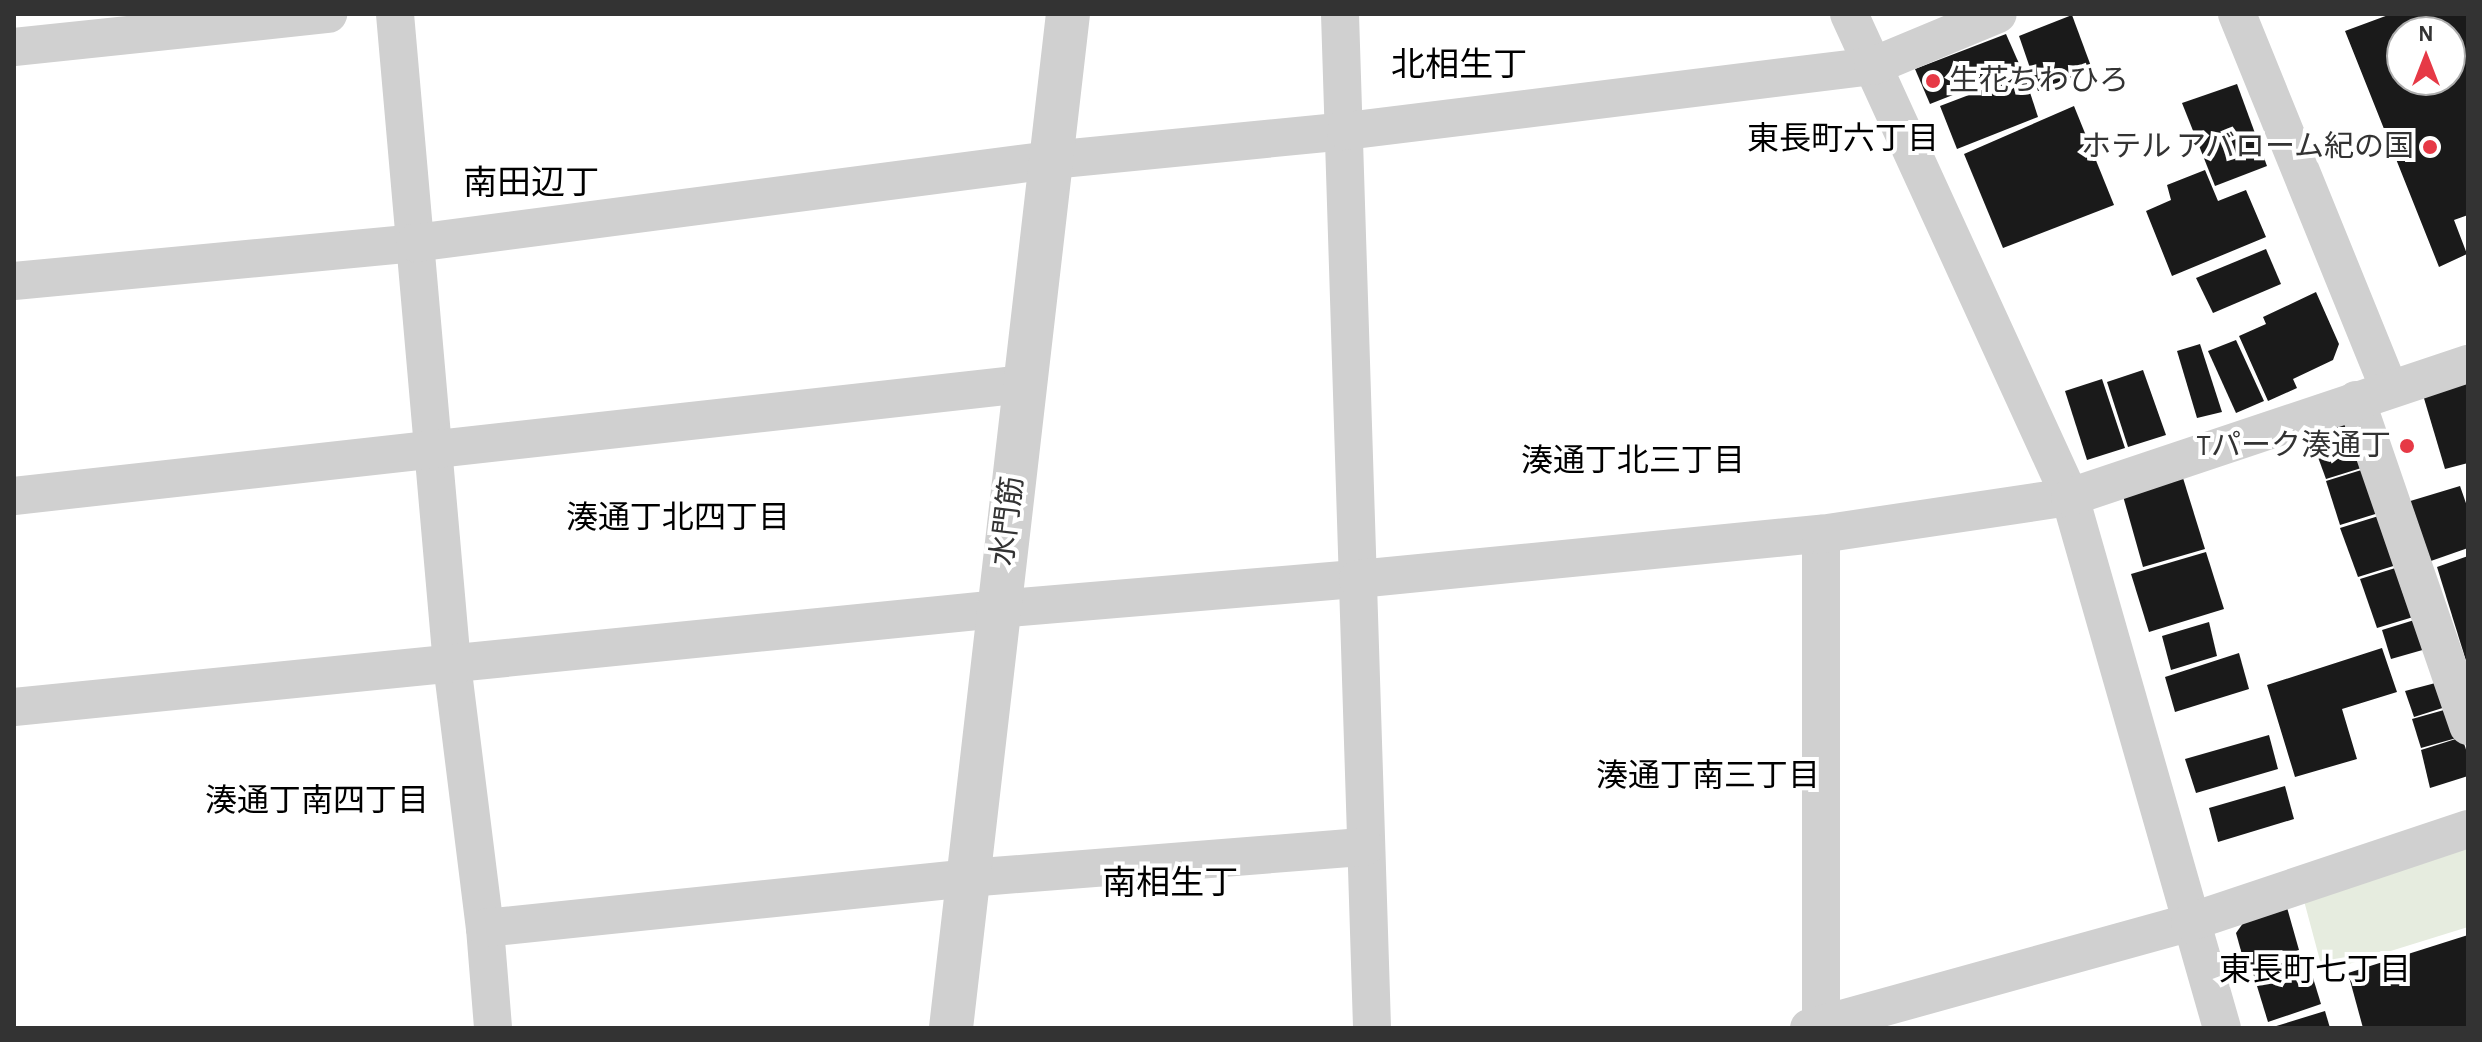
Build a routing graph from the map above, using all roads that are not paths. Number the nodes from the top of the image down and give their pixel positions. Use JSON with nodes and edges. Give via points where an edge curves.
{"nodes":[{"id":1,"x":328,"y":14,"type":"edge"},
{"id":2,"x":395,"y":14,"type":"edge"},
{"id":3,"x":1068,"y":14,"type":"edge"},
{"id":4,"x":1340,"y":14,"type":"edge"},
{"id":5,"x":1849,"y":14,"type":"edge"},
{"id":6,"x":1998,"y":14,"type":"edge"},
{"id":7,"x":2237,"y":14,"type":"edge"},
{"id":8,"x":14,"y":47,"type":"edge"},
{"id":9,"x":1873,"y":66,"type":"junction"},
{"id":10,"x":1346,"y":131,"type":"junction"},
{"id":11,"x":1051,"y":160,"type":"junction"},
{"id":12,"x":415,"y":243,"type":"junction"},
{"id":13,"x":14,"y":281,"type":"edge"},
{"id":14,"x":2468,"y":364,"type":"edge"},
{"id":15,"x":1024,"y":384,"type":"junction"},
{"id":16,"x":2372,"y":394,"type":"junction"},
{"id":17,"x":433,"y":452,"type":"junction"},
{"id":18,"x":14,"y":496,"type":"edge"},
{"id":19,"x":2070,"y":497,"type":"junction"},
{"id":20,"x":1821,"y":534,"type":"junction"},
{"id":21,"x":1358,"y":579,"type":"junction"},
{"id":22,"x":997,"y":609,"type":"junction"},
{"id":23,"x":452,"y":664,"type":"junction"},
{"id":24,"x":14,"y":707,"type":"edge"},
{"id":25,"x":2468,"y":726,"type":"edge"},
{"id":26,"x":2468,"y":829,"type":"edge"},
{"id":27,"x":1365,"y":847,"type":"junction"},
{"id":28,"x":968,"y":878,"type":"junction"},
{"id":29,"x":2190,"y":922,"type":"junction"},
{"id":30,"x":485,"y":928,"type":"junction"},
{"id":31,"x":1815,"y":1027,"type":"edge"},
{"id":32,"x":493,"y":1028,"type":"edge"},
{"id":33,"x":951,"y":1028,"type":"edge"},
{"id":34,"x":1372,"y":1028,"type":"edge"},
{"id":35,"x":2222,"y":1028,"type":"edge"}],
"edges":[{"from":1,"to":8,"type":"street"},
{"from":2,"to":12,"type":"street"},
{"from":3,"to":11,"type":"street","name":"水門筋"},
{"from":4,"to":10,"type":"street"},
{"from":5,"to":9,"type":"street"},
{"from":6,"to":9,"type":"street"},
{"from":7,"to":16,"type":"street"},
{"from":9,"to":10,"type":"street"},
{"from":9,"to":19,"type":"street"},
{"from":10,"to":11,"type":"street"},
{"from":10,"to":21,"type":"street"},
{"from":11,"to":12,"type":"street"},
{"from":11,"to":15,"type":"street","name":"水門筋"},
{"from":12,"to":13,"type":"street"},
{"from":12,"to":17,"type":"street"},
{"from":14,"to":16,"type":"street"},
{"from":15,"to":17,"type":"street"},
{"from":15,"to":22,"type":"street","name":"水門筋"},
{"from":16,"to":19,"type":"street"},
{"from":16,"to":25,"type":"street"},
{"from":17,"to":18,"type":"street"},
{"from":17,"to":23,"type":"street"},
{"from":19,"to":20,"type":"street"},
{"from":19,"to":29,"type":"street"},
{"from":20,"to":21,"type":"street"},
{"from":20,"to":31,"type":"street"},
{"from":21,"to":22,"type":"street"},
{"from":21,"to":27,"type":"street"},
{"from":22,"to":23,"type":"street"},
{"from":22,"to":28,"type":"street","name":"水門筋"},
{"from":23,"to":24,"type":"street"},
{"from":23,"to":30,"type":"street"},
{"from":26,"to":29,"type":"street"},
{"from":27,"to":28,"type":"street"},
{"from":27,"to":34,"type":"street"},
{"from":28,"to":30,"type":"street"},
{"from":28,"to":33,"type":"street","name":"水門筋"},
{"from":29,"to":31,"type":"street"},
{"from":29,"to":35,"type":"street"},
{"from":30,"to":32,"type":"street"}]}
